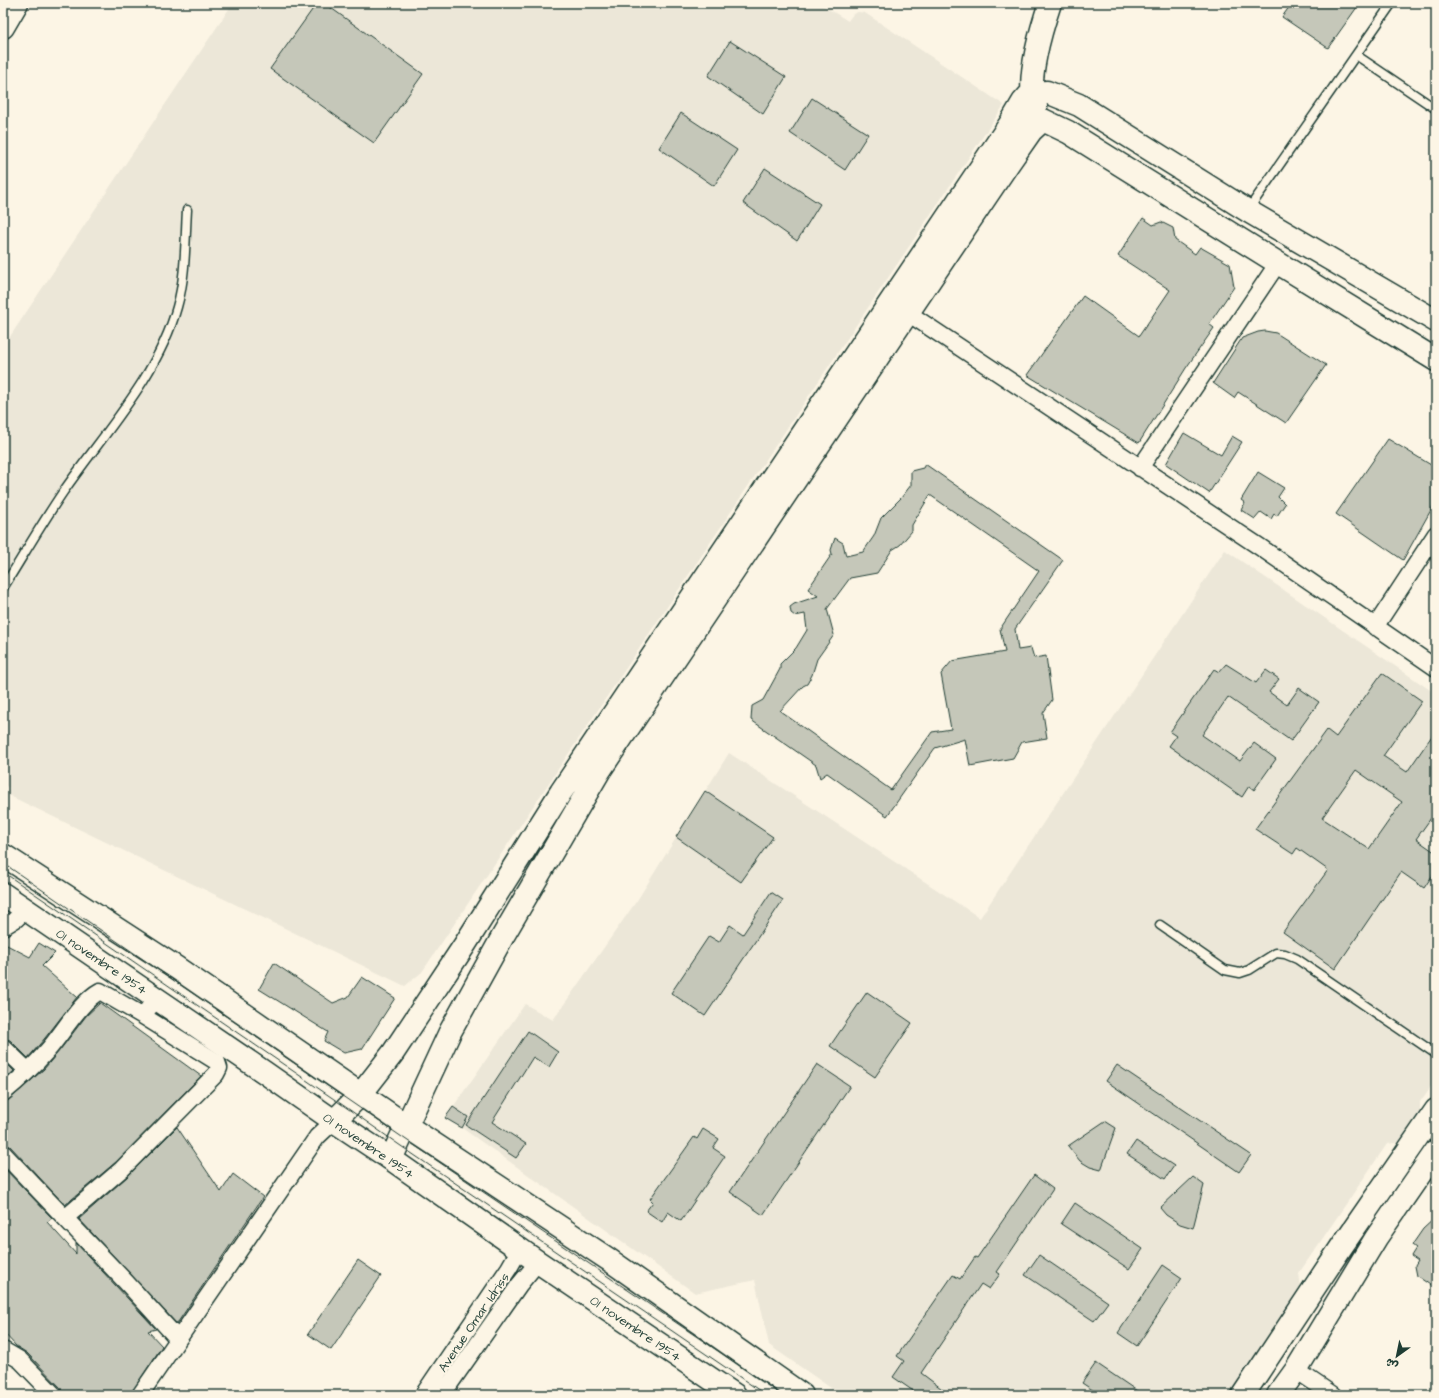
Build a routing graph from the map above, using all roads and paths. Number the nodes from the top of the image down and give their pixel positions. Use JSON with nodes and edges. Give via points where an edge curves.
{"nodes":[{"id":1,"x":17,"y":3,"type":"edge"},
{"id":2,"x":1050,"y":3,"type":"edge"},
{"id":3,"x":1392,"y":3,"type":"edge"},
{"id":4,"x":3,"y":27,"type":"edge"},
{"id":5,"x":1356,"y":55,"type":"junction"},
{"id":6,"x":1031,"y":93,"type":"junction"},
{"id":7,"x":1436,"y":109,"type":"edge"},
{"id":8,"x":1017,"y":113,"type":"junction"},
{"id":9,"x":1043,"y":120,"type":"junction"},
{"id":10,"x":1068,"y":132,"type":"junction"},
{"id":11,"x":1026,"y":137,"type":"junction"},
{"id":12,"x":187,"y":210,"type":"dead end"},
{"id":13,"x":1248,"y":211,"type":"junction"},
{"id":14,"x":1278,"y":263,"type":"junction"},
{"id":15,"x":899,"y":308,"type":"junction"},
{"id":16,"x":1436,"y":321,"type":"edge"},
{"id":17,"x":1436,"y":360,"type":"edge"},
{"id":18,"x":1140,"y":468,"type":"junction"},
{"id":19,"x":1436,"y":534,"type":"edge"},
{"id":20,"x":3,"y":588,"type":"edge"},
{"id":21,"x":1375,"y":627,"type":"junction"},
{"id":22,"x":1436,"y":668,"type":"edge"},
{"id":23,"x":626,"y":713,"type":"junction"},
{"id":24,"x":3,"y":855,"type":"edge"},
{"id":25,"x":3,"y":894,"type":"edge"},
{"id":26,"x":26,"y":909,"type":"junction"},
{"id":27,"x":1160,"y":924,"type":"dead end"},
{"id":28,"x":3,"y":927,"type":"edge"},
{"id":29,"x":156,"y":998,"type":"junction"},
{"id":30,"x":144,"y":1016,"type":"junction"},
{"id":31,"x":3,"y":1047,"type":"edge"},
{"id":32,"x":1436,"y":1054,"type":"edge"},
{"id":33,"x":28,"y":1071,"type":"junction"},
{"id":34,"x":3,"y":1093,"type":"edge"},
{"id":35,"x":361,"y":1094,"type":"junction"},
{"id":36,"x":1436,"y":1110,"type":"edge"},
{"id":37,"x":334,"y":1121,"type":"junction"},
{"id":38,"x":407,"y":1126,"type":"junction"},
{"id":39,"x":1436,"y":1151,"type":"edge"},
{"id":40,"x":3,"y":1153,"type":"edge"},
{"id":41,"x":391,"y":1159,"type":"junction"},
{"id":42,"x":1384,"y":1186,"type":"junction"},
{"id":43,"x":1403,"y":1199,"type":"junction"},
{"id":44,"x":65,"y":1218,"type":"junction"},
{"id":45,"x":520,"y":1249,"type":"junction"},
{"id":46,"x":538,"y":1262,"type":"junction"},
{"id":47,"x":178,"y":1338,"type":"junction"},
{"id":48,"x":3,"y":1350,"type":"edge"},
{"id":49,"x":1296,"y":1370,"type":"junction"},
{"id":50,"x":54,"y":1395,"type":"edge"},
{"id":51,"x":140,"y":1395,"type":"edge"},
{"id":52,"x":423,"y":1395,"type":"edge"},
{"id":53,"x":442,"y":1395,"type":"edge"},
{"id":54,"x":735,"y":1395,"type":"edge"},
{"id":55,"x":802,"y":1395,"type":"edge"},
{"id":56,"x":1243,"y":1395,"type":"edge"},
{"id":57,"x":1278,"y":1395,"type":"edge"},
{"id":58,"x":1333,"y":1395,"type":"edge"}],
"edges":[{"from":1,"to":4,"type":"street"},
{"from":2,"to":6,"type":"street","via":[[1037,44]]},
{"from":3,"to":5,"type":"lane"},
{"from":5,"to":7,"type":"lane"},
{"from":5,"to":13,"type":"lane"},
{"from":6,"to":8,"type":"street"},
{"from":6,"to":9,"type":"street"},
{"from":6,"to":13,"type":"street","via":[[1047,92],[1079,105]]},
{"from":8,"to":9,"type":"street"},
{"from":8,"to":15,"type":"street"},
{"from":9,"to":10,"type":"street"},
{"from":9,"to":11,"type":"street"},
{"from":10,"to":11,"type":"street","via":[[1052,130]]},
{"from":10,"to":14,"type":"street"},
{"from":11,"to":15,"type":"street"},
{"from":12,"to":20,"type":"lane","via":[[184,273],[178,307],[166,338],[138,390],[62,493]]},
{"from":13,"to":16,"type":"street"},
{"from":14,"to":17,"type":"street"},
{"from":14,"to":18,"type":"street"},
{"from":15,"to":18,"type":"street"},
{"from":15,"to":23,"type":"street"},
{"from":18,"to":21,"type":"street"},
{"from":19,"to":21,"type":"street"},
{"from":21,"to":22,"type":"street"},
{"from":23,"to":35,"type":"street","via":[[561,792],[464,946],[393,1053]]},
{"from":23,"to":38,"type":"street","via":[[600,770],[502,936],[450,1032]]},
{"from":24,"to":35,"type":"street","via":[[177,968]]},
{"from":25,"to":26,"type":"street","name":"01 novembre 1954"},
{"from":26,"to":28,"type":"street"},
{"from":26,"to":29,"type":"street","name":"01 novembre 1954"},
{"from":27,"to":32,"type":"lane","via":[[1225,970],[1240,973],[1249,970],[1276,953],[1297,959]]},
{"from":29,"to":30,"type":"street"},
{"from":29,"to":37,"type":"street","name":"01 novembre 1954"},
{"from":30,"to":33,"type":"street","via":[[100,991],[90,997]]},
{"from":30,"to":44,"type":"street","via":[[217,1062],[219,1068],[122,1170]]},
{"from":31,"to":33,"type":"street"},
{"from":33,"to":34,"type":"street"},
{"from":35,"to":37,"type":"street"},
{"from":35,"to":38,"type":"street"},
{"from":36,"to":42,"type":"street"},
{"from":37,"to":41,"type":"street","name":"01 novembre 1954"},
{"from":37,"to":47,"type":"street","via":[[317,1137]]},
{"from":38,"to":41,"type":"street"},
{"from":38,"to":55,"type":"street","via":[[608,1259]]},
{"from":39,"to":43,"type":"street"},
{"from":40,"to":44,"type":"street"},
{"from":41,"to":45,"type":"street","name":"01 novembre 1954"},
{"from":42,"to":43,"type":"street"},
{"from":42,"to":56,"type":"street"},
{"from":43,"to":49,"type":"street","via":[[1376,1238]]},
{"from":44,"to":47,"type":"street"},
{"from":45,"to":46,"type":"street","name":"01 novembre 1954"},
{"from":45,"to":52,"type":"street","name":"Avenue Omar Idriss"},
{"from":46,"to":53,"type":"street"},
{"from":46,"to":54,"type":"street","name":"01 novembre 1954"},
{"from":47,"to":51,"type":"street"},
{"from":48,"to":50,"type":"street","via":[[20,1360]]},
{"from":49,"to":57,"type":"street"},
{"from":49,"to":58,"type":"street"}]}
